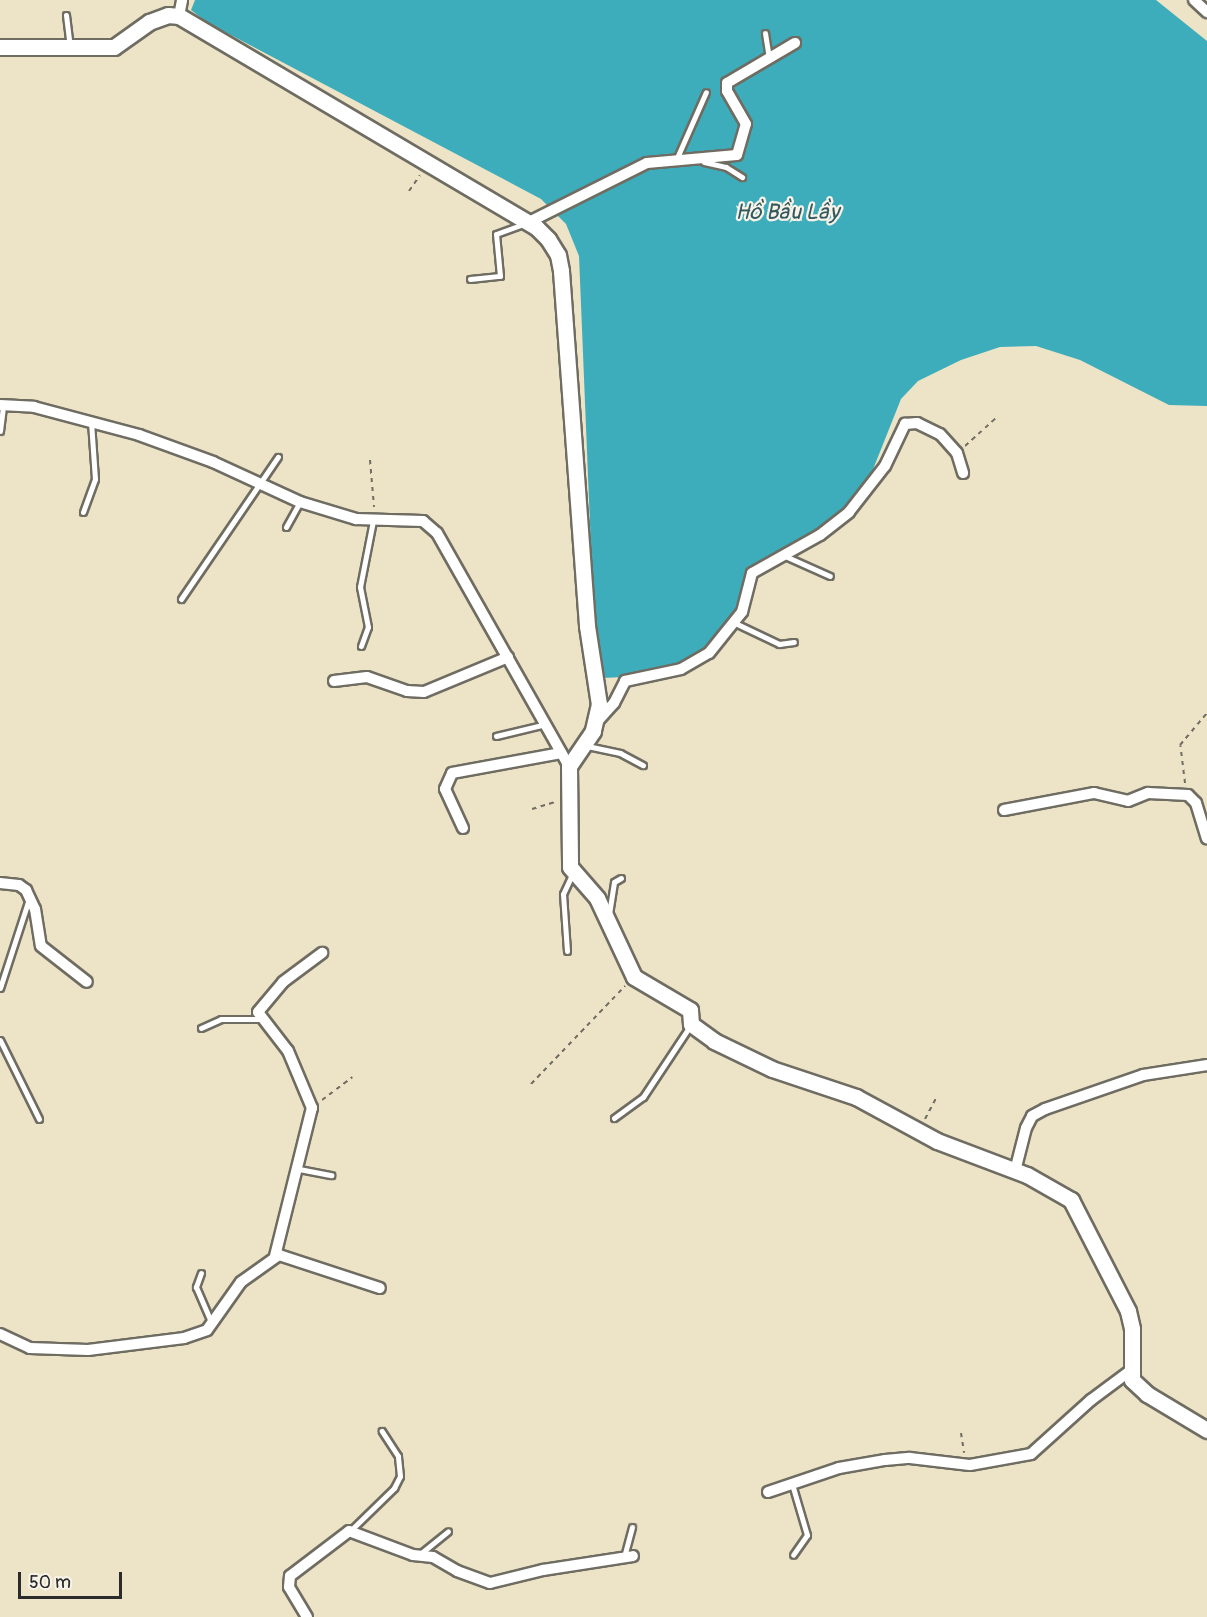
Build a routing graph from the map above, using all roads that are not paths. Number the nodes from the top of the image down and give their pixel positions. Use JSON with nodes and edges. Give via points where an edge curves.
{"nodes":[{"id":1,"x":182,"y":0,"type":"edge"},
{"id":2,"x":1194,"y":0,"type":"edge"},
{"id":3,"x":1207,"y":12,"type":"edge"},
{"id":4,"x":66,"y":15,"type":"dead end"},
{"id":5,"x":179,"y":16,"type":"junction"},
{"id":6,"x":765,"y":33,"type":"dead end"},
{"id":7,"x":795,"y":43,"type":"dead end"},
{"id":8,"x":0,"y":47,"type":"edge"},
{"id":9,"x":70,"y":48,"type":"junction"},
{"id":10,"x":769,"y":58,"type":"junction"},
{"id":11,"x":706,"y":92,"type":"dead end"},
{"id":12,"x":691,"y":159,"type":"junction"},
{"id":13,"x":676,"y":161,"type":"junction"},
{"id":14,"x":742,"y":177,"type":"dead end"},
{"id":15,"x":527,"y":223,"type":"junction"},
{"id":16,"x":470,"y":279,"type":"dead end"},
{"id":17,"x":2,"y":405,"type":"edge"},
{"id":18,"x":91,"y":422,"type":"junction"},
{"id":19,"x":0,"y":431,"type":"edge"},
{"id":20,"x":278,"y":457,"type":"dead end"},
{"id":21,"x":963,"y":473,"type":"dead end"},
{"id":22,"x":262,"y":484,"type":"junction"},
{"id":23,"x":300,"y":502,"type":"junction"},
{"id":24,"x":83,"y":512,"type":"dead end"},
{"id":25,"x":373,"y":521,"type":"junction"},
{"id":26,"x":286,"y":527,"type":"dead end"},
{"id":27,"x":784,"y":555,"type":"junction"},
{"id":28,"x":830,"y":576,"type":"dead end"},
{"id":29,"x":181,"y":599,"type":"dead end"},
{"id":30,"x":735,"y":623,"type":"junction"},
{"id":31,"x":794,"y":642,"type":"dead end"},
{"id":32,"x":361,"y":646,"type":"dead end"},
{"id":33,"x":508,"y":657,"type":"junction"},
{"id":34,"x":334,"y":681,"type":"dead end"},
{"id":35,"x":596,"y":723,"type":"junction"},
{"id":36,"x":546,"y":724,"type":"junction"},
{"id":37,"x":496,"y":736,"type":"dead end"},
{"id":38,"x":582,"y":745,"type":"junction"},
{"id":39,"x":565,"y":760,"type":"junction"},
{"id":40,"x":643,"y":765,"type":"dead end"},
{"id":41,"x":1004,"y":810,"type":"dead end"},
{"id":42,"x":463,"y":828,"type":"dead end"},
{"id":43,"x":1207,"y":838,"type":"edge"},
{"id":44,"x":574,"y":872,"type":"junction"},
{"id":45,"x":621,"y":878,"type":"dead end"},
{"id":46,"x":0,"y":883,"type":"edge"},
{"id":47,"x":30,"y":897,"type":"junction"},
{"id":48,"x":608,"y":920,"type":"junction"},
{"id":49,"x":567,"y":951,"type":"dead end"},
{"id":50,"x":322,"y":953,"type":"dead end"},
{"id":51,"x":87,"y":982,"type":"dead end"},
{"id":52,"x":0,"y":988,"type":"edge"},
{"id":53,"x":261,"y":1019,"type":"junction"},
{"id":54,"x":691,"y":1024,"type":"junction"},
{"id":55,"x":201,"y":1028,"type":"dead end"},
{"id":56,"x":0,"y":1040,"type":"edge"},
{"id":57,"x":1207,"y":1065,"type":"edge"},
{"id":58,"x":614,"y":1118,"type":"dead end"},
{"id":59,"x":39,"y":1119,"type":"dead end"},
{"id":60,"x":298,"y":1169,"type":"junction"},
{"id":61,"x":1015,"y":1171,"type":"junction"},
{"id":62,"x":331,"y":1175,"type":"dead end"},
{"id":63,"x":275,"y":1256,"type":"junction"},
{"id":64,"x":201,"y":1274,"type":"dead end"},
{"id":65,"x":380,"y":1288,"type":"dead end"},
{"id":66,"x":212,"y":1324,"type":"junction"},
{"id":67,"x":0,"y":1334,"type":"edge"},
{"id":68,"x":1130,"y":1371,"type":"junction"},
{"id":69,"x":1207,"y":1430,"type":"edge"},
{"id":70,"x":382,"y":1431,"type":"dead end"},
{"id":71,"x":792,"y":1484,"type":"junction"},
{"id":72,"x":768,"y":1492,"type":"dead end"},
{"id":73,"x":632,"y":1527,"type":"dead end"},
{"id":74,"x":349,"y":1531,"type":"junction"},
{"id":75,"x":448,"y":1531,"type":"dead end"},
{"id":76,"x":419,"y":1555,"type":"junction"},
{"id":77,"x":793,"y":1555,"type":"dead end"},
{"id":78,"x":628,"y":1557,"type":"joint"},
{"id":79,"x":307,"y":1617,"type":"edge"}],
"edges":[{"from":1,"to":5,"type":"street"},
{"from":2,"to":3,"type":"street"},
{"from":4,"to":9,"type":"lane"},
{"from":5,"to":9,"type":"street","via":[[168,15],[149,22],[114,47]]},
{"from":5,"to":15,"type":"street"},
{"from":6,"to":10,"type":"lane"},
{"from":7,"to":10,"type":"street"},
{"from":8,"to":9,"type":"street"},
{"from":10,"to":12,"type":"street","via":[[728,83],[727,91],[746,124],[739,152]]},
{"from":11,"to":13,"type":"lane"},
{"from":12,"to":13,"type":"street"},
{"from":12,"to":14,"type":"lane","via":[[721,165]]},
{"from":13,"to":15,"type":"street","via":[[647,163]]},
{"from":15,"to":16,"type":"lane","via":[[496,234],[500,276]]},
{"from":15,"to":35,"type":"street","via":[[548,239],[558,255],[561,271],[587,626],[599,704]]},
{"from":17,"to":18,"type":"street","via":[[34,407]]},
{"from":17,"to":19,"type":"lane"},
{"from":18,"to":22,"type":"street","via":[[150,439]]},
{"from":18,"to":24,"type":"lane","via":[[95,478]]},
{"from":20,"to":22,"type":"lane"},
{"from":21,"to":27,"type":"street","via":[[957,453],[940,434],[917,423],[905,424],[885,466],[849,512],[833,527]]},
{"from":22,"to":23,"type":"street"},
{"from":22,"to":29,"type":"lane"},
{"from":23,"to":25,"type":"street"},
{"from":23,"to":26,"type":"lane"},
{"from":25,"to":32,"type":"lane","via":[[360,587],[368,627]]},
{"from":25,"to":33,"type":"street","via":[[413,519],[430,525]]},
{"from":27,"to":28,"type":"lane"},
{"from":27,"to":30,"type":"street","via":[[752,573],[742,612]]},
{"from":30,"to":31,"type":"lane","via":[[779,644]]},
{"from":30,"to":35,"type":"street","via":[[695,663],[625,681],[614,703]]},
{"from":33,"to":34,"type":"street","via":[[424,692],[407,691],[367,677]]},
{"from":33,"to":36,"type":"street"},
{"from":35,"to":38,"type":"street"},
{"from":36,"to":37,"type":"lane"},
{"from":36,"to":39,"type":"street"},
{"from":38,"to":39,"type":"street"},
{"from":38,"to":40,"type":"lane","via":[[620,753]]},
{"from":39,"to":42,"type":"street","via":[[452,773],[445,789]]},
{"from":39,"to":44,"type":"street","via":[[567,857]]},
{"from":41,"to":43,"type":"street","via":[[1094,793],[1128,801],[1148,793],[1188,795],[1196,803]]},
{"from":44,"to":48,"type":"street","via":[[590,888]]},
{"from":44,"to":49,"type":"lane","via":[[563,894]]},
{"from":45,"to":48,"type":"lane","via":[[614,882]]},
{"from":46,"to":47,"type":"street","via":[[20,885]]},
{"from":47,"to":51,"type":"street","via":[[41,946]]},
{"from":47,"to":52,"type":"lane"},
{"from":48,"to":54,"type":"street","via":[[634,977],[690,1011]]},
{"from":50,"to":53,"type":"street","via":[[283,982],[260,1008]]},
{"from":53,"to":55,"type":"lane","via":[[220,1019]]},
{"from":53,"to":60,"type":"street","via":[[288,1051],[312,1108]]},
{"from":54,"to":58,"type":"lane","via":[[644,1097]]},
{"from":54,"to":61,"type":"street","via":[[739,1055],[856,1097],[919,1131]]},
{"from":56,"to":59,"type":"lane"},
{"from":57,"to":61,"type":"street","via":[[1143,1075],[1044,1109],[1032,1116],[1026,1128]]},
{"from":60,"to":62,"type":"lane"},
{"from":60,"to":63,"type":"street"},
{"from":61,"to":68,"type":"street","via":[[1053,1187],[1071,1200],[1081,1215],[1128,1311],[1132,1329]]},
{"from":63,"to":65,"type":"street"},
{"from":63,"to":66,"type":"street","via":[[241,1282]]},
{"from":64,"to":66,"type":"lane","via":[[196,1287]]},
{"from":66,"to":67,"type":"street","via":[[184,1338],[88,1350],[30,1348]]},
{"from":68,"to":69,"type":"street","via":[[1132,1380],[1148,1394]]},
{"from":68,"to":71,"type":"street","via":[[1031,1454],[970,1465],[910,1458],[885,1460],[839,1468]]},
{"from":70,"to":74,"type":"lane","via":[[398,1456],[400,1476],[394,1488]]},
{"from":71,"to":72,"type":"street"},
{"from":71,"to":77,"type":"lane","via":[[807,1535]]},
{"from":73,"to":78,"type":"lane"},
{"from":74,"to":76,"type":"street"},
{"from":74,"to":79,"type":"street","via":[[290,1576],[288,1587]]},
{"from":75,"to":76,"type":"lane"},
{"from":76,"to":78,"type":"street","via":[[433,1557],[490,1583]]}]}
